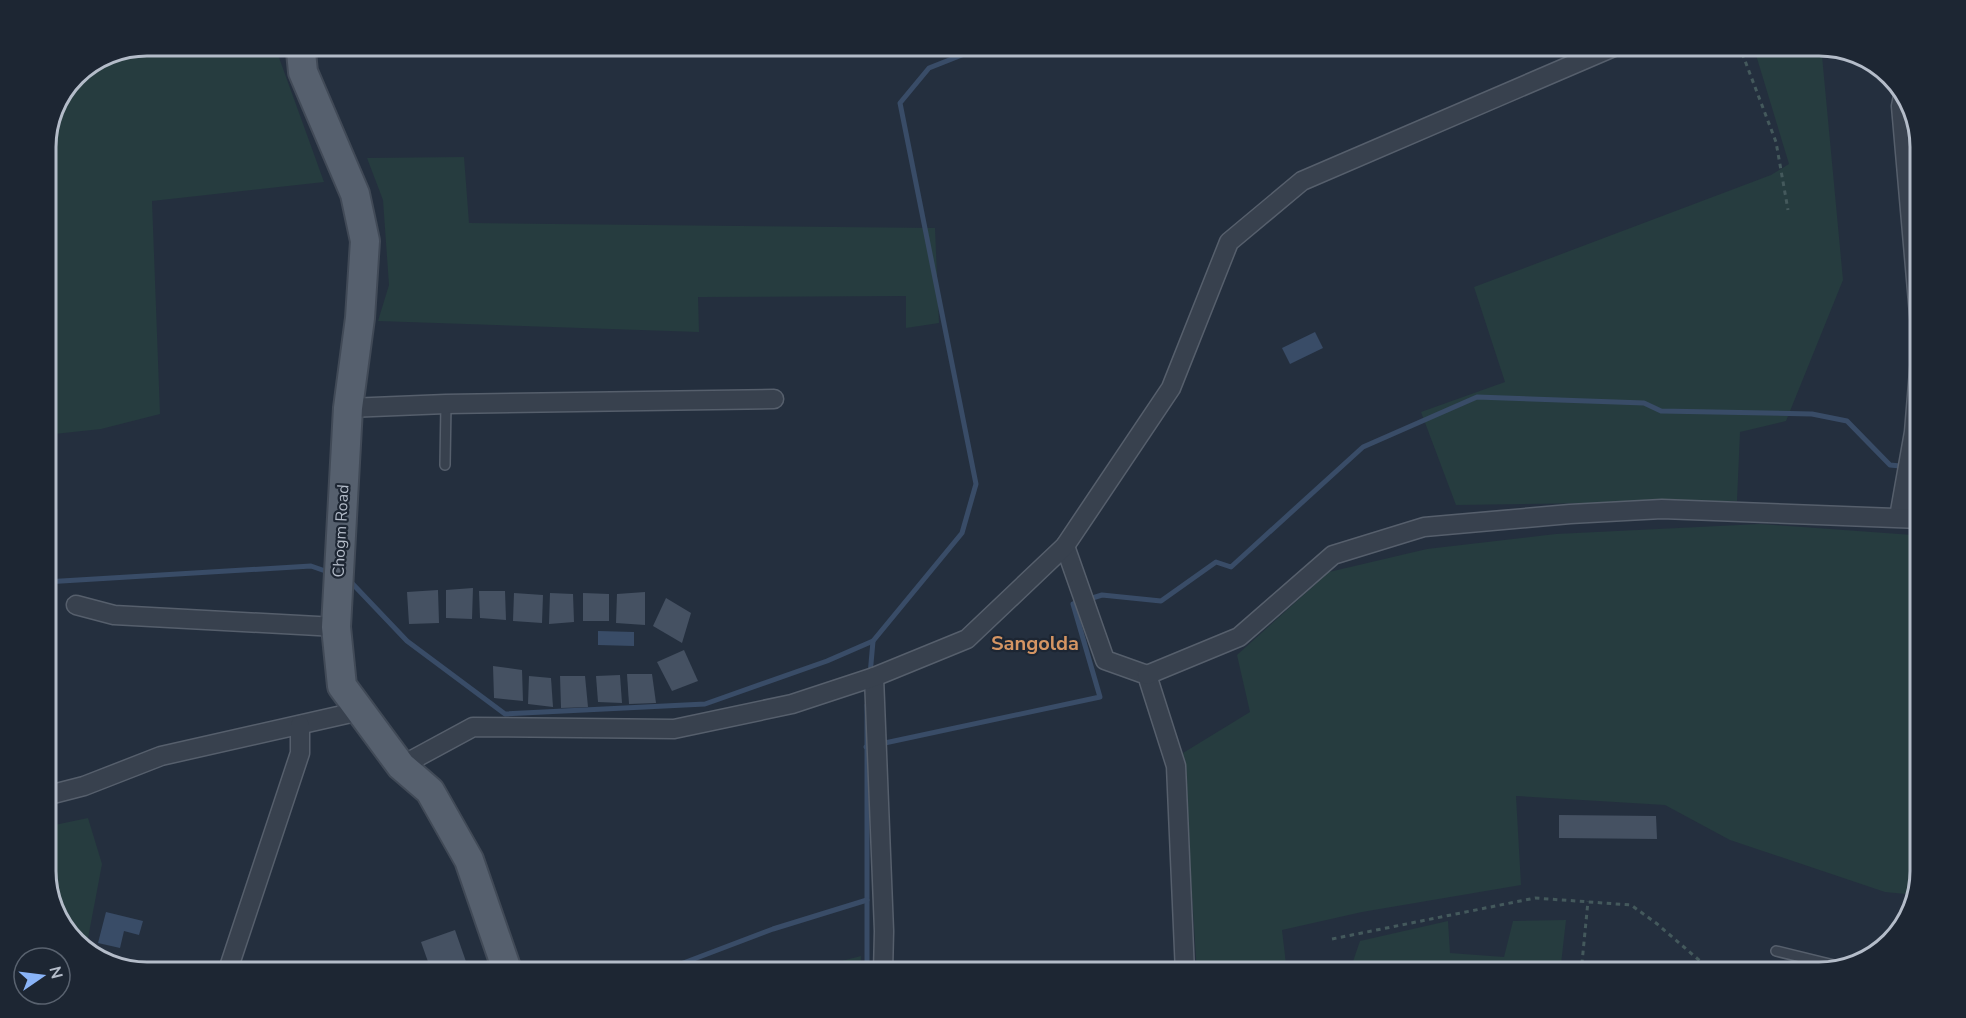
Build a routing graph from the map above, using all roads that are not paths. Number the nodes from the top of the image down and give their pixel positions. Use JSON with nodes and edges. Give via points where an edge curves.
{"nodes":[{"id":1,"x":301,"y":56,"type":"edge"},
{"id":2,"x":1593,"y":56,"type":"edge"},
{"id":3,"x":1901,"y":106,"type":"edge"},
{"id":4,"x":1910,"y":210,"type":"edge"},
{"id":5,"x":774,"y":399,"type":"dead end"},
{"id":6,"x":446,"y":404,"type":"junction"},
{"id":7,"x":348,"y":408,"type":"junction"},
{"id":8,"x":1910,"y":455,"type":"edge"},
{"id":9,"x":445,"y":465,"type":"dead end"},
{"id":10,"x":1899,"y":517,"type":"junction"},
{"id":11,"x":1910,"y":518,"type":"edge"},
{"id":12,"x":1065,"y":546,"type":"junction"},
{"id":13,"x":76,"y":605,"type":"dead end"},
{"id":14,"x":336,"y":627,"type":"junction"},
{"id":15,"x":1147,"y":675,"type":"junction"},
{"id":16,"x":874,"y":677,"type":"junction"},
{"id":17,"x":360,"y":711,"type":"junction"},
{"id":18,"x":300,"y":725,"type":"junction"},
{"id":19,"x":401,"y":766,"type":"junction"},
{"id":20,"x":56,"y":793,"type":"edge"},
{"id":21,"x":1776,"y":951,"type":"dead end"},
{"id":22,"x":231,"y":962,"type":"edge"},
{"id":23,"x":504,"y":962,"type":"edge"},
{"id":24,"x":883,"y":962,"type":"edge"},
{"id":25,"x":1185,"y":962,"type":"edge"},
{"id":26,"x":1821,"y":962,"type":"edge"}],
"edges":[{"from":1,"to":7,"type":"main road","name":"Chogm Road","via":[[303,72],[355,194],[365,241]]},
{"from":2,"to":12,"type":"street","via":[[1302,181],[1229,242],[1171,388]]},
{"from":3,"to":4,"type":"street"},
{"from":5,"to":6,"type":"street"},
{"from":6,"to":7,"type":"street"},
{"from":6,"to":9,"type":"lane"},
{"from":7,"to":14,"type":"main road","name":"Chogm Road"},
{"from":8,"to":10,"type":"street"},
{"from":10,"to":11,"type":"street"},
{"from":10,"to":15,"type":"street","via":[[1662,509],[1424,527],[1333,555],[1239,638]]},
{"from":12,"to":15,"type":"street","via":[[1105,660]]},
{"from":12,"to":16,"type":"street","via":[[967,639]]},
{"from":13,"to":14,"type":"street","via":[[114,615]]},
{"from":14,"to":17,"type":"main road","name":"Chogm Road","via":[[342,686]]},
{"from":15,"to":25,"type":"street","via":[[1176,766]]},
{"from":16,"to":19,"type":"street","via":[[792,704],[674,729],[474,727]]},
{"from":16,"to":24,"type":"street"},
{"from":17,"to":18,"type":"street"},
{"from":17,"to":19,"type":"main road","name":"Chogm Road"},
{"from":18,"to":20,"type":"street","via":[[161,756]]},
{"from":18,"to":22,"type":"street","via":[[300,753]]},
{"from":19,"to":23,"type":"main road","name":"Chogm Road","via":[[430,791],[469,860]]},
{"from":21,"to":26,"type":"lane"}]}
